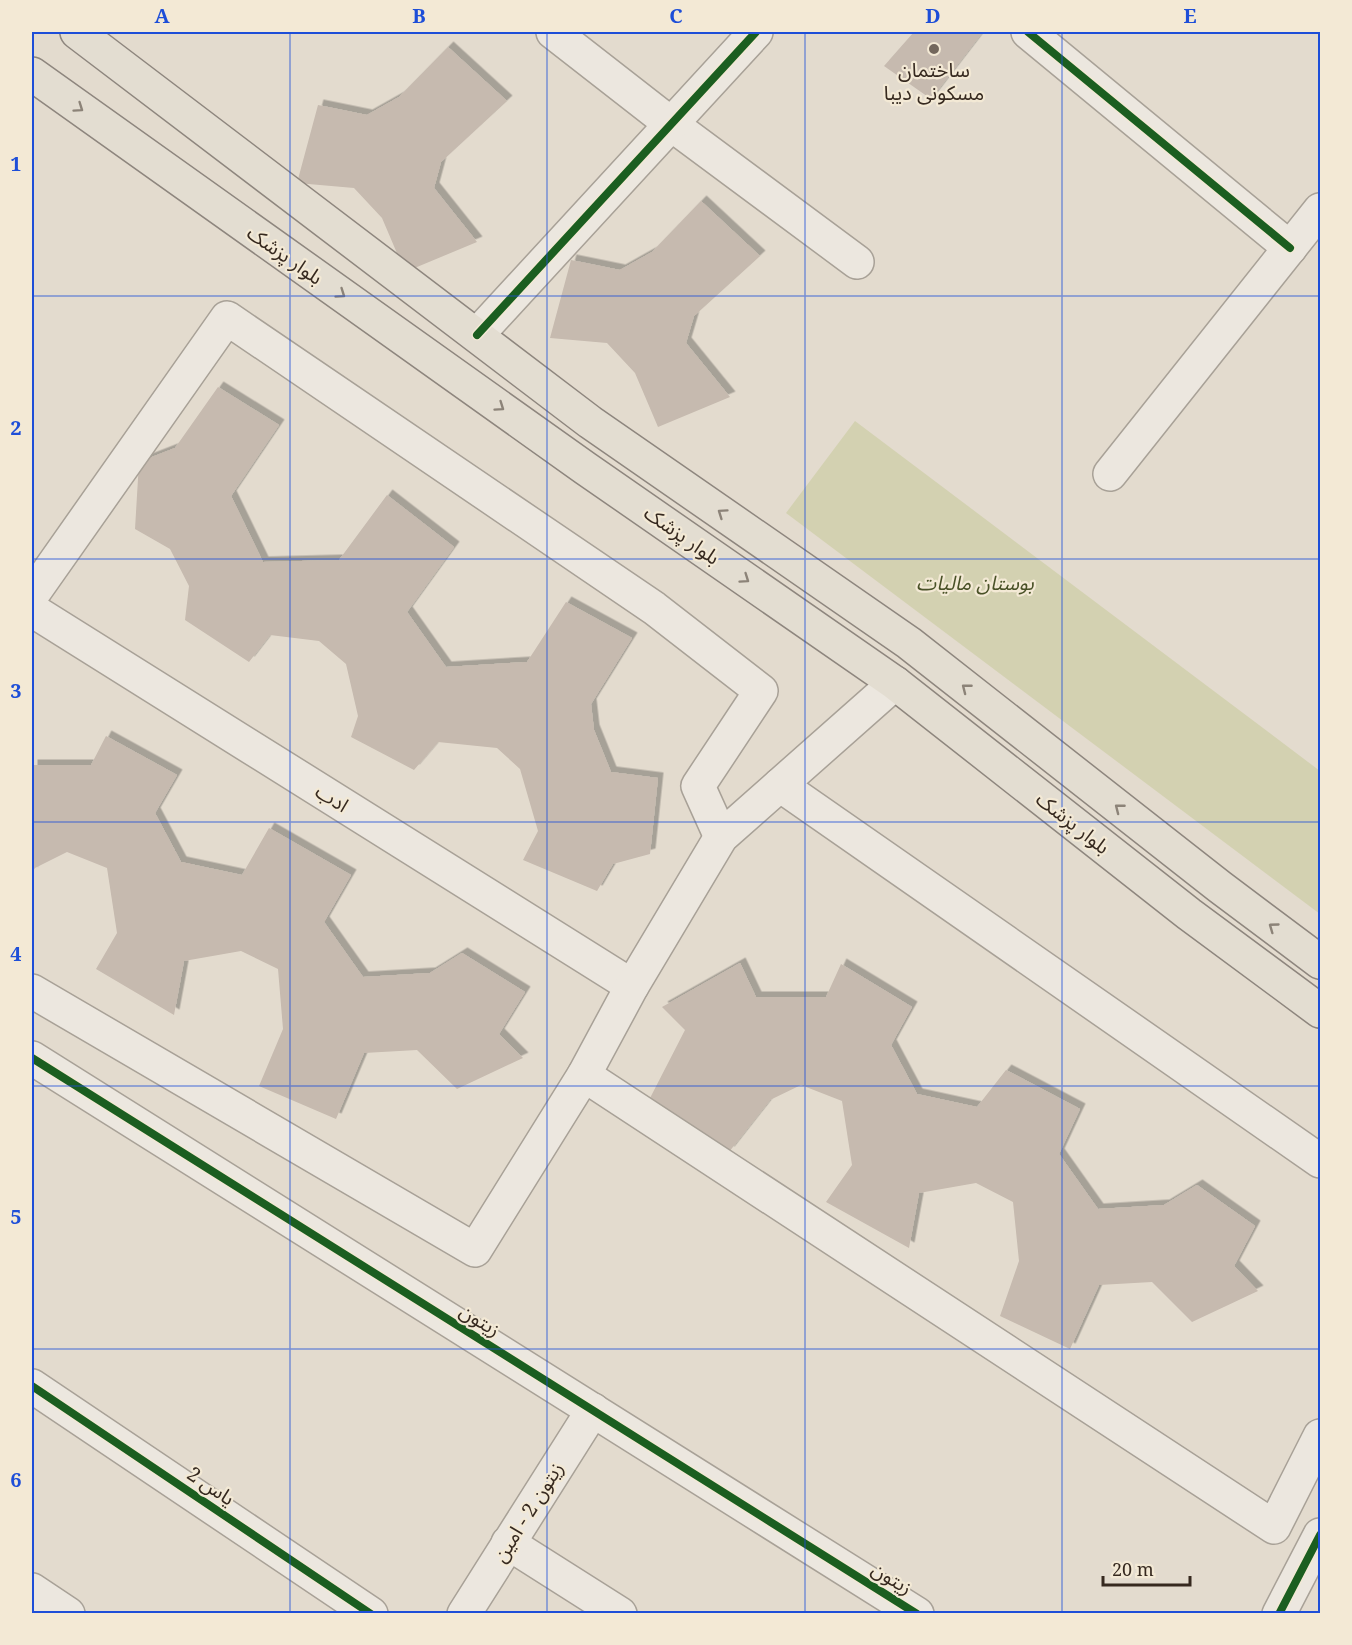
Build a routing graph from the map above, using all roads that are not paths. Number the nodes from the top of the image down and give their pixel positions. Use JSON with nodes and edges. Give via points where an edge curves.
{"nodes":[{"id":1,"x":77,"y":32,"type":"edge"},
{"id":2,"x":553,"y":32,"type":"edge"},
{"id":3,"x":756,"y":32,"type":"edge"},
{"id":4,"x":1028,"y":32,"type":"edge"},
{"id":5,"x":32,"y":74,"type":"edge"},
{"id":6,"x":671,"y":124,"type":"junction"},
{"id":7,"x":1320,"y":210,"type":"edge"},
{"id":8,"x":1290,"y":248,"type":"junction"},
{"id":9,"x":857,"y":262,"type":"dead end"},
{"id":10,"x":477,"y":335,"type":"junction"},
{"id":11,"x":1110,"y":474,"type":"dead end"},
{"id":12,"x":32,"y":595,"type":"edge"},
{"id":13,"x":32,"y":610,"type":"edge"},
{"id":14,"x":895,"y":683,"type":"junction"},
{"id":15,"x":780,"y":785,"type":"junction"},
{"id":16,"x":721,"y":837,"type":"junction"},
{"id":17,"x":1320,"y":962,"type":"edge"},
{"id":18,"x":632,"y":986,"type":"junction"},
{"id":19,"x":32,"y":991,"type":"edge"},
{"id":20,"x":1320,"y":1011,"type":"edge"},
{"id":21,"x":32,"y":1058,"type":"edge"},
{"id":22,"x":584,"y":1075,"type":"junction"},
{"id":23,"x":1320,"y":1161,"type":"edge"},
{"id":24,"x":32,"y":1386,"type":"edge"},
{"id":25,"x":592,"y":1410,"type":"junction"},
{"id":26,"x":1320,"y":1436,"type":"edge"},
{"id":27,"x":1285,"y":1506,"type":"junction"},
{"id":28,"x":1320,"y":1527,"type":"edge"},
{"id":29,"x":508,"y":1543,"type":"junction"},
{"id":30,"x":1316,"y":1558,"type":"edge"},
{"id":31,"x":32,"y":1590,"type":"edge"},
{"id":32,"x":912,"y":1612,"type":"edge"},
{"id":33,"x":68,"y":1614,"type":"edge"},
{"id":34,"x":371,"y":1614,"type":"edge"},
{"id":35,"x":464,"y":1614,"type":"edge"},
{"id":36,"x":620,"y":1614,"type":"edge"},
{"id":37,"x":1279,"y":1614,"type":"edge"}],
"edges":[{"from":1,"to":10,"type":"main road","name":"بلوار پزشک"},
{"from":2,"to":6,"type":"street"},
{"from":3,"to":6,"type":"street"},
{"from":4,"to":8,"type":"street"},
{"from":5,"to":14,"type":"main road","name":"بلوار پزشک","one_way":true,"via":[[585,468]]},
{"from":6,"to":9,"type":"street"},
{"from":6,"to":10,"type":"street"},
{"from":7,"to":8,"type":"street"},
{"from":8,"to":11,"type":"street"},
{"from":17,"to":10,"type":"main road","name":"بلوار پزشک","one_way":true,"via":[[909,643],[590,422]]},
{"from":12,"to":16,"type":"street","via":[[227,318],[654,608],[761,691],[698,786]]},
{"from":13,"to":18,"type":"street","name":"ادب"},
{"from":14,"to":15,"type":"street"},
{"from":14,"to":20,"type":"main road","name":"بلوار پزشک","via":[[1189,914]]},
{"from":15,"to":16,"type":"street"},
{"from":15,"to":23,"type":"street"},
{"from":16,"to":18,"type":"street"},
{"from":18,"to":22,"type":"street"},
{"from":19,"to":22,"type":"street","via":[[475,1250]]},
{"from":21,"to":25,"type":"street","name":"زیتون"},
{"from":22,"to":27,"type":"street","via":[[1274,1527]]},
{"from":24,"to":34,"type":"street","name":"یاس 2"},
{"from":25,"to":29,"type":"street","name":"زیتون 2 - امین"},
{"from":25,"to":32,"type":"street","name":"زیتون"},
{"from":26,"to":27,"type":"street"},
{"from":27,"to":28,"type":"street"},
{"from":29,"to":35,"type":"street","name":"زیتون 2 - امین"},
{"from":29,"to":36,"type":"street"},
{"from":30,"to":37,"type":"street"},
{"from":31,"to":33,"type":"street"}]}
